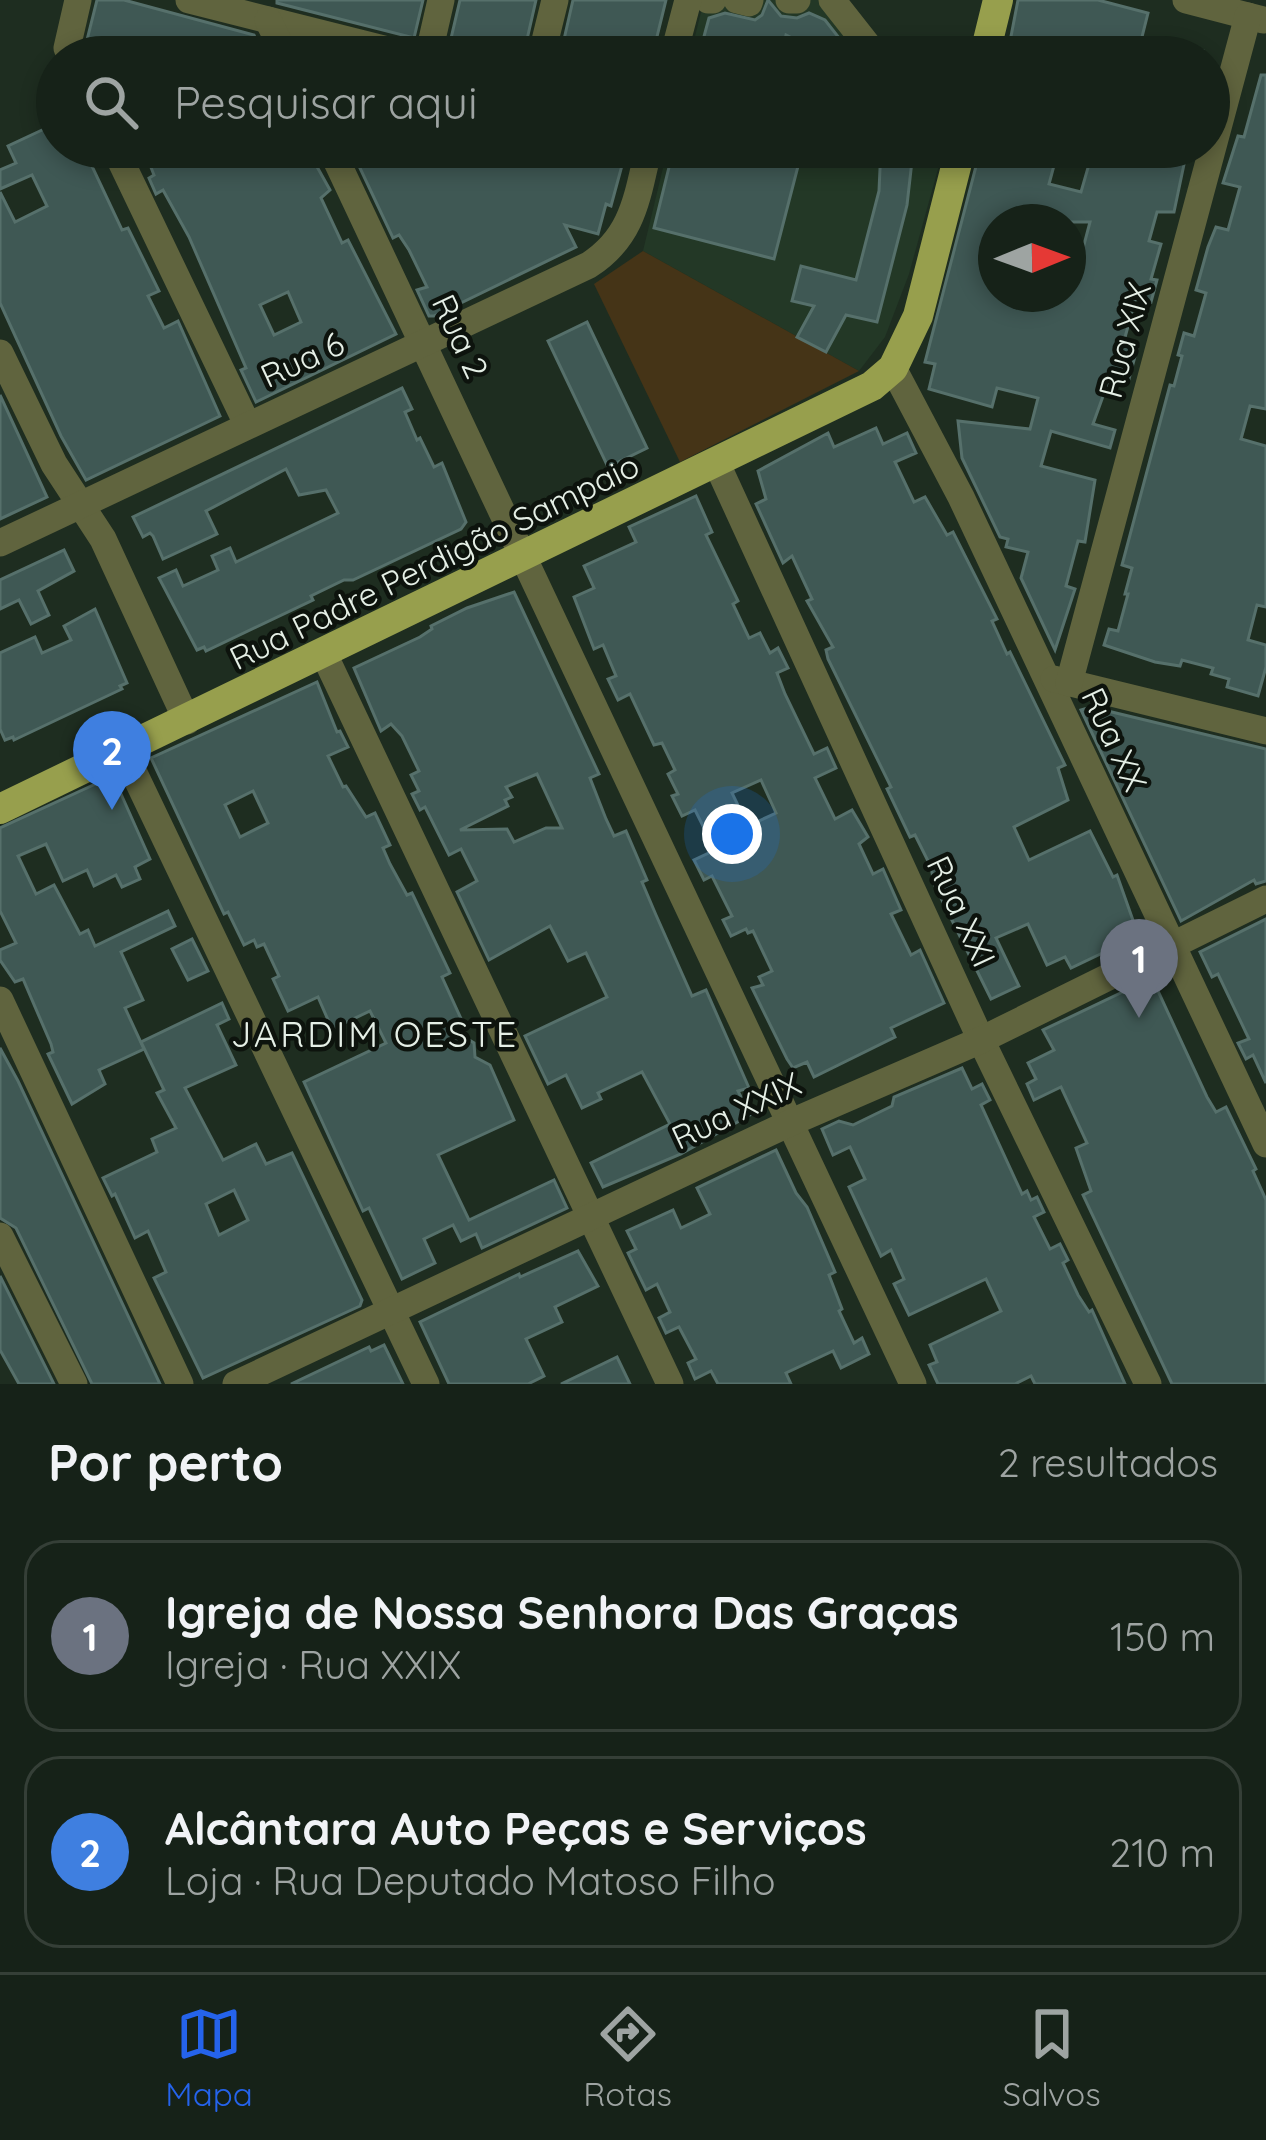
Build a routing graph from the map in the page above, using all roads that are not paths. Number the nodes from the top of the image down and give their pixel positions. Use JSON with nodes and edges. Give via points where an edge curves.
{"nodes":[{"id":1,"x":78,"y":0,"type":"edge"},
{"id":2,"x":190,"y":0,"type":"edge"},
{"id":3,"x":441,"y":0,"type":"edge"},
{"id":4,"x":555,"y":0,"type":"edge"},
{"id":5,"x":688,"y":0,"type":"edge"},
{"id":6,"x":737,"y":0,"type":"edge"},
{"id":7,"x":750,"y":0,"type":"edge"},
{"id":8,"x":832,"y":0,"type":"edge"},
{"id":9,"x":987,"y":0,"type":"edge"},
{"id":10,"x":998,"y":0,"type":"edge"},
{"id":11,"x":1186,"y":0,"type":"edge"},
{"id":12,"x":1257,"y":18,"type":"edge"},
{"id":13,"x":268,"y":20,"type":"junction"},
{"id":14,"x":72,"y":36,"type":"edge"},
{"id":15,"x":276,"y":36,"type":"edge"},
{"id":16,"x":332,"y":36,"type":"edge"},
{"id":17,"x":433,"y":36,"type":"edge"},
{"id":18,"x":546,"y":36,"type":"edge"},
{"id":19,"x":679,"y":36,"type":"edge"},
{"id":20,"x":862,"y":36,"type":"edge"},
{"id":21,"x":979,"y":36,"type":"edge"},
{"id":22,"x":989,"y":36,"type":"edge"},
{"id":23,"x":1230,"y":107,"type":"edge"},
{"id":24,"x":124,"y":168,"type":"edge"},
{"id":25,"x":340,"y":168,"type":"edge"},
{"id":26,"x":643,"y":168,"type":"edge"},
{"id":27,"x":956,"y":168,"type":"edge"},
{"id":28,"x":1212,"y":168,"type":"edge"},
{"id":29,"x":424,"y":341,"type":"junction"},
{"id":30,"x":0,"y":353,"type":"edge"},
{"id":31,"x":893,"y":368,"type":"junction"},
{"id":32,"x":247,"y":424,"type":"junction"},
{"id":33,"x":717,"y":464,"type":"junction"},
{"id":34,"x":79,"y":506,"type":"junction"},
{"id":35,"x":0,"y":543,"type":"edge"},
{"id":36,"x":524,"y":556,"type":"junction"},
{"id":37,"x":323,"y":652,"type":"junction"},
{"id":38,"x":1057,"y":680,"type":"junction"},
{"id":39,"x":187,"y":721,"type":"junction"},
{"id":40,"x":1266,"y":730,"type":"edge"},
{"id":41,"x":123,"y":750,"type":"junction"},
{"id":42,"x":0,"y":809,"type":"edge"},
{"id":43,"x":1266,"y":899,"type":"edge"},
{"id":44,"x":1172,"y":944,"type":"junction"},
{"id":45,"x":0,"y":1000,"type":"edge"},
{"id":46,"x":981,"y":1040,"type":"junction"},
{"id":47,"x":792,"y":1122,"type":"junction"},
{"id":48,"x":1266,"y":1144,"type":"edge"},
{"id":49,"x":591,"y":1217,"type":"junction"},
{"id":50,"x":0,"y":1236,"type":"edge"},
{"id":51,"x":392,"y":1310,"type":"junction"},
{"id":52,"x":250,"y":1381,"type":"edge"},
{"id":53,"x":74,"y":1384,"type":"edge"},
{"id":54,"x":180,"y":1384,"type":"edge"},
{"id":55,"x":426,"y":1384,"type":"edge"},
{"id":56,"x":670,"y":1384,"type":"edge"},
{"id":57,"x":913,"y":1384,"type":"edge"},
{"id":58,"x":1148,"y":1384,"type":"edge"}],
"edges":[{"from":1,"to":14,"type":"street"},
{"from":2,"to":13,"type":"street"},
{"from":3,"to":17,"type":"street"},
{"from":4,"to":18,"type":"street"},
{"from":5,"to":19,"type":"street"},
{"from":6,"to":7,"type":"street"},
{"from":8,"to":20,"type":"street"},
{"from":9,"to":21,"type":"street"},
{"from":10,"to":22,"type":"main road"},
{"from":11,"to":12,"type":"street"},
{"from":12,"to":23,"type":"street","name":"Rua XIX"},
{"from":13,"to":15,"type":"street"},
{"from":13,"to":16,"type":"street"},
{"from":24,"to":32,"type":"street"},
{"from":25,"to":29,"type":"street","name":"Rua 2"},
{"from":26,"to":29,"type":"street","name":"Rua 6","via":[[618,243],[589,265]]},
{"from":27,"to":31,"type":"main road","via":[[918,316]]},
{"from":28,"to":38,"type":"street","name":"Rua XIX"},
{"from":29,"to":32,"type":"street","name":"Rua 6"},
{"from":29,"to":36,"type":"street","name":"Rua 2"},
{"from":30,"to":34,"type":"street"},
{"from":31,"to":33,"type":"main road","name":"Rua Padre Perdigão Sampaio"},
{"from":31,"to":38,"type":"street","name":"Rua XX"},
{"from":32,"to":34,"type":"street","name":"Rua 6"},
{"from":33,"to":36,"type":"main road","name":"Rua Padre Perdigão Sampaio"},
{"from":33,"to":46,"type":"street","name":"Rua XXI"},
{"from":34,"to":35,"type":"street","name":"Rua 6"},
{"from":34,"to":39,"type":"street","via":[[104,539]]},
{"from":36,"to":37,"type":"main road","name":"Rua Padre Perdigão Sampaio"},
{"from":36,"to":47,"type":"street","name":"Rua 2"},
{"from":37,"to":39,"type":"main road","name":"Rua Padre Perdigão Sampaio"},
{"from":37,"to":49,"type":"street"},
{"from":38,"to":40,"type":"street"},
{"from":38,"to":44,"type":"street","name":"Rua XX"},
{"from":39,"to":41,"type":"main road","name":"Rua Padre Perdigão Sampaio"},
{"from":41,"to":42,"type":"main road","name":"Rua Padre Perdigão Sampaio"},
{"from":41,"to":51,"type":"street"},
{"from":43,"to":44,"type":"street","name":"Rua XXIX"},
{"from":44,"to":46,"type":"street","name":"Rua XXIX"},
{"from":44,"to":48,"type":"street","name":"Rua XX"},
{"from":45,"to":54,"type":"street"},
{"from":46,"to":47,"type":"street","name":"Rua XXIX"},
{"from":46,"to":58,"type":"street","name":"Rua XXI"},
{"from":47,"to":49,"type":"street","name":"Rua XXIX"},
{"from":47,"to":57,"type":"street","name":"Rua 2"},
{"from":49,"to":51,"type":"street","name":"Rua XXIX"},
{"from":49,"to":56,"type":"street"},
{"from":50,"to":53,"type":"street"},
{"from":51,"to":52,"type":"street","name":"Rua XXIX"},
{"from":51,"to":55,"type":"street"}]}
